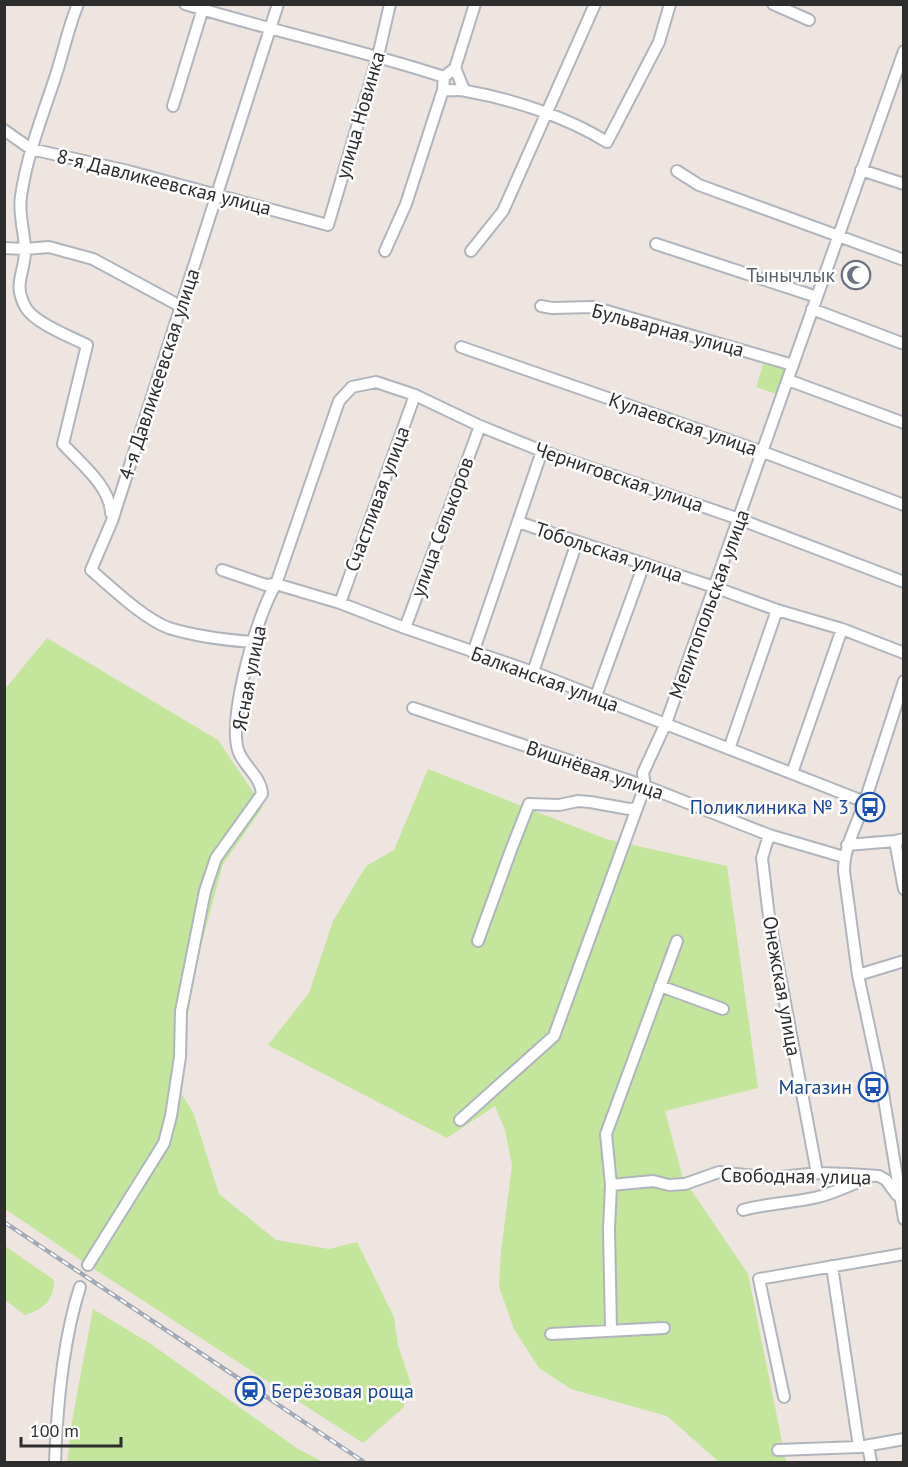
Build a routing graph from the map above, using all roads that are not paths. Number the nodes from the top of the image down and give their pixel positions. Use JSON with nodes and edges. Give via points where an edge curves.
{"nodes":[{"id":1,"x":78,"y":4,"type":"edge"},
{"id":2,"x":185,"y":4,"type":"edge"},
{"id":3,"x":278,"y":4,"type":"edge"},
{"id":4,"x":390,"y":4,"type":"edge"},
{"id":5,"x":475,"y":4,"type":"edge"},
{"id":6,"x":595,"y":4,"type":"edge"},
{"id":7,"x":670,"y":4,"type":"edge"},
{"id":8,"x":773,"y":4,"type":"edge"},
{"id":9,"x":203,"y":7,"type":"edge"},
{"id":10,"x":809,"y":20,"type":"dead end"},
{"id":11,"x":271,"y":29,"type":"junction"},
{"id":12,"x":903,"y":51,"type":"edge"},
{"id":13,"x":378,"y":56,"type":"junction"},
{"id":14,"x":455,"y":68,"type":"junction"},
{"id":15,"x":444,"y":77,"type":"junction"},
{"id":16,"x":443,"y":90,"type":"junction"},
{"id":17,"x":464,"y":90,"type":"junction"},
{"id":18,"x":173,"y":106,"type":"dead end"},
{"id":19,"x":548,"y":113,"type":"junction"},
{"id":20,"x":4,"y":130,"type":"edge"},
{"id":21,"x":31,"y":149,"type":"junction"},
{"id":22,"x":861,"y":170,"type":"junction"},
{"id":23,"x":676,"y":171,"type":"dead end"},
{"id":24,"x":903,"y":184,"type":"edge"},
{"id":25,"x":217,"y":194,"type":"junction"},
{"id":26,"x":328,"y":225,"type":"joint"},
{"id":27,"x":838,"y":235,"type":"junction"},
{"id":28,"x":656,"y":244,"type":"dead end"},
{"id":29,"x":4,"y":248,"type":"edge"},
{"id":30,"x":25,"y":249,"type":"junction"},
{"id":31,"x":385,"y":251,"type":"dead end"},
{"id":32,"x":471,"y":251,"type":"dead end"},
{"id":33,"x":903,"y":260,"type":"edge"},
{"id":34,"x":817,"y":297,"type":"junction"},
{"id":35,"x":180,"y":306,"type":"junction"},
{"id":36,"x":541,"y":306,"type":"dead end"},
{"id":37,"x":812,"y":309,"type":"junction"},
{"id":38,"x":903,"y":344,"type":"edge"},
{"id":39,"x":461,"y":347,"type":"dead end"},
{"id":40,"x":793,"y":364,"type":"junction"},
{"id":41,"x":788,"y":380,"type":"junction"},
{"id":42,"x":415,"y":395,"type":"junction"},
{"id":43,"x":339,"y":400,"type":"joint"},
{"id":44,"x":903,"y":423,"type":"edge"},
{"id":45,"x":480,"y":426,"type":"junction"},
{"id":46,"x":542,"y":451,"type":"junction"},
{"id":47,"x":763,"y":452,"type":"junction"},
{"id":48,"x":903,"y":505,"type":"edge"},
{"id":49,"x":739,"y":519,"type":"junction"},
{"id":50,"x":112,"y":521,"type":"junction"},
{"id":51,"x":518,"y":522,"type":"junction"},
{"id":52,"x":577,"y":542,"type":"junction"},
{"id":53,"x":644,"y":564,"type":"junction"},
{"id":54,"x":222,"y":570,"type":"dead end"},
{"id":55,"x":903,"y":582,"type":"edge"},
{"id":56,"x":276,"y":584,"type":"junction"},
{"id":57,"x":714,"y":587,"type":"junction"},
{"id":58,"x":340,"y":603,"type":"junction"},
{"id":59,"x":777,"y":610,"type":"junction"},
{"id":60,"x":405,"y":628,"type":"junction"},
{"id":61,"x":842,"y":629,"type":"junction"},
{"id":62,"x":252,"y":642,"type":"junction"},
{"id":63,"x":473,"y":653,"type":"junction"},
{"id":64,"x":903,"y":653,"type":"edge"},
{"id":65,"x":533,"y":672,"type":"junction"},
{"id":66,"x":903,"y":681,"type":"edge"},
{"id":67,"x":596,"y":696,"type":"junction"},
{"id":68,"x":413,"y":708,"type":"dead end"},
{"id":69,"x":666,"y":723,"type":"junction"},
{"id":70,"x":729,"y":749,"type":"junction"},
{"id":71,"x":792,"y":773,"type":"junction"},
{"id":72,"x":645,"y":786,"type":"junction"},
{"id":73,"x":865,"y":802,"type":"junction"},
{"id":74,"x":637,"y":808,"type":"junction"},
{"id":75,"x":769,"y":835,"type":"junction"},
{"id":76,"x":899,"y":840,"type":"edge"},
{"id":77,"x":847,"y":845,"type":"junction"},
{"id":78,"x":844,"y":857,"type":"junction"},
{"id":79,"x":903,"y":889,"type":"edge"},
{"id":80,"x":478,"y":941,"type":"dead end"},
{"id":81,"x":677,"y":942,"type":"dead end"},
{"id":82,"x":903,"y":961,"type":"edge"},
{"id":83,"x":858,"y":975,"type":"junction"},
{"id":84,"x":660,"y":986,"type":"junction"},
{"id":85,"x":723,"y":1008,"type":"dead end"},
{"id":86,"x":460,"y":1120,"type":"dead end"},
{"id":87,"x":896,"y":1159,"type":"edge"},
{"id":88,"x":817,"y":1173,"type":"junction"},
{"id":89,"x":875,"y":1176,"type":"junction"},
{"id":90,"x":611,"y":1185,"type":"junction"},
{"id":91,"x":900,"y":1201,"type":"junction"},
{"id":92,"x":744,"y":1210,"type":"dead end"},
{"id":93,"x":903,"y":1219,"type":"edge"},
{"id":94,"x":903,"y":1254,"type":"edge"},
{"id":95,"x":88,"y":1265,"type":"dead end"},
{"id":96,"x":832,"y":1266,"type":"junction"},
{"id":97,"x":80,"y":1287,"type":"dead end"},
{"id":98,"x":664,"y":1328,"type":"dead end"},
{"id":99,"x":611,"y":1329,"type":"junction"},
{"id":100,"x":551,"y":1334,"type":"dead end"},
{"id":101,"x":784,"y":1397,"type":"dead end"},
{"id":102,"x":903,"y":1439,"type":"edge"},
{"id":103,"x":864,"y":1446,"type":"junction"},
{"id":104,"x":778,"y":1450,"type":"dead end"},
{"id":105,"x":55,"y":1462,"type":"edge"},
{"id":106,"x":872,"y":1462,"type":"edge"}],
"edges":[{"from":1,"to":21,"type":"street"},
{"from":2,"to":9,"type":"street"},
{"from":3,"to":11,"type":"street","name":"4-я Давликеевская улица"},
{"from":4,"to":13,"type":"street","name":"улица Новинка"},
{"from":5,"to":14,"type":"street"},
{"from":6,"to":19,"type":"street"},
{"from":7,"to":19,"type":"street","via":[[659,42],[607,142]]},
{"from":8,"to":10,"type":"street"},
{"from":9,"to":11,"type":"street"},
{"from":9,"to":18,"type":"street"},
{"from":11,"to":13,"type":"street"},
{"from":11,"to":25,"type":"street","name":"4-я Давликеевская улица"},
{"from":12,"to":22,"type":"street","name":"Мелитопольская улица"},
{"from":13,"to":15,"type":"street"},
{"from":13,"to":26,"type":"street","name":"улица Новинка"},
{"from":14,"to":15,"type":"street"},
{"from":14,"to":17,"type":"street"},
{"from":15,"to":16,"type":"street"},
{"from":16,"to":17,"type":"street"},
{"from":16,"to":31,"type":"street","via":[[406,204]]},
{"from":17,"to":19,"type":"street"},
{"from":19,"to":32,"type":"street","via":[[502,211]]},
{"from":20,"to":21,"type":"street","name":"8-я Давликеевская улица"},
{"from":21,"to":25,"type":"street","name":"8-я Давликеевская улица"},
{"from":21,"to":30,"type":"street","via":[[20,199]]},
{"from":22,"to":24,"type":"street"},
{"from":22,"to":27,"type":"street","name":"Мелитопольская улица"},
{"from":23,"to":27,"type":"street","via":[[699,185]]},
{"from":25,"to":26,"type":"street","name":"8-я Давликеевская улица"},
{"from":25,"to":35,"type":"street","name":"4-я Давликеевская улица"},
{"from":27,"to":33,"type":"street"},
{"from":27,"to":34,"type":"street","name":"Мелитопольская улица"},
{"from":28,"to":34,"type":"street"},
{"from":29,"to":30,"type":"street"},
{"from":30,"to":35,"type":"street","via":[[49,247],[93,260]]},
{"from":30,"to":50,"type":"street","via":[[18,279],[25,306],[49,325],[87,345],[63,444],[111,501]]},
{"from":34,"to":37,"type":"street","name":"Мелитопольская улица"},
{"from":35,"to":50,"type":"street","name":"4-я Давликеевская улица"},
{"from":36,"to":40,"type":"street","name":"Бульварная улица","via":[[593,307]]},
{"from":37,"to":38,"type":"street"},
{"from":37,"to":40,"type":"street","name":"Мелитопольская улица"},
{"from":39,"to":47,"type":"street","name":"Кулаевская улица"},
{"from":40,"to":41,"type":"street","name":"Мелитопольская улица"},
{"from":41,"to":44,"type":"street"},
{"from":41,"to":47,"type":"street","name":"Мелитопольская улица"},
{"from":42,"to":43,"type":"street","name":"Черниговская улица","via":[[376,382],[352,387]]},
{"from":42,"to":45,"type":"street","name":"Черниговская улица"},
{"from":42,"to":58,"type":"street","name":"Счастливая улица"},
{"from":43,"to":56,"type":"street","name":"Ясная улица"},
{"from":45,"to":46,"type":"street","name":"Черниговская улица"},
{"from":45,"to":60,"type":"street","name":"улица Селькоров"},
{"from":46,"to":49,"type":"street","name":"Черниговская улица"},
{"from":46,"to":51,"type":"street"},
{"from":47,"to":48,"type":"street","name":"Кулаевская улица"},
{"from":47,"to":49,"type":"street","name":"Мелитопольская улица"},
{"from":49,"to":55,"type":"street","name":"Черниговская улица"},
{"from":49,"to":57,"type":"street","name":"Мелитопольская улица"},
{"from":50,"to":62,"type":"street","name":"4-я Давликеевская улица","via":[[91,570],[131,605],[168,628]]},
{"from":51,"to":52,"type":"street","name":"Тобольская улица"},
{"from":51,"to":63,"type":"street"},
{"from":52,"to":53,"type":"street","name":"Тобольская улица"},
{"from":52,"to":65,"type":"street"},
{"from":53,"to":57,"type":"street","name":"Тобольская улица"},
{"from":53,"to":67,"type":"street"},
{"from":54,"to":56,"type":"street","name":"Балканская улица","via":[[266,585]]},
{"from":56,"to":58,"type":"street","name":"Балканская улица"},
{"from":56,"to":62,"type":"street","name":"Ясная улица"},
{"from":57,"to":59,"type":"street","name":"Тобольская улица"},
{"from":57,"to":69,"type":"street","name":"Мелитопольская улица"},
{"from":58,"to":60,"type":"street","name":"Балканская улица"},
{"from":59,"to":61,"type":"street","name":"Тобольская улица"},
{"from":59,"to":70,"type":"street"},
{"from":60,"to":63,"type":"street","name":"Балканская улица"},
{"from":61,"to":64,"type":"street","name":"Тобольская улица"},
{"from":61,"to":71,"type":"street"},
{"from":62,"to":95,"type":"street","name":"Ясная улица","via":[[235,727],[238,751],[261,785],[262,794],[216,858],[205,891],[181,1011],[180,1057],[164,1143]]},
{"from":63,"to":65,"type":"street","name":"Балканская улица"},
{"from":65,"to":67,"type":"street","name":"Балканская улица"},
{"from":66,"to":73,"type":"street"},
{"from":67,"to":69,"type":"street","name":"Балканская улица"},
{"from":68,"to":72,"type":"street","name":"Вишнёвая улица"},
{"from":69,"to":70,"type":"street","name":"Балканская улица"},
{"from":69,"to":72,"type":"street","name":"Мелитопольская улица","via":[[643,773]]},
{"from":70,"to":71,"type":"street","name":"Балканская улица"},
{"from":71,"to":73,"type":"street","name":"Балканская улица"},
{"from":72,"to":74,"type":"street","name":"Мелитопольская улица"},
{"from":72,"to":75,"type":"street","name":"Вишнёвая улица"},
{"from":73,"to":77,"type":"street"},
{"from":74,"to":80,"type":"street","via":[[590,801],[530,804]]},
{"from":74,"to":86,"type":"street","name":"Мелитопольская улица","via":[[554,1036]]},
{"from":75,"to":78,"type":"street","name":"Вишнёвая улица"},
{"from":75,"to":88,"type":"street","name":"Онежская улица","via":[[762,858],[769,917]]},
{"from":76,"to":77,"type":"street"},
{"from":76,"to":79,"type":"street"},
{"from":77,"to":78,"type":"street"},
{"from":78,"to":83,"type":"street"},
{"from":81,"to":84,"type":"street"},
{"from":82,"to":83,"type":"street"},
{"from":83,"to":87,"type":"street"},
{"from":84,"to":85,"type":"street"},
{"from":84,"to":90,"type":"street","via":[[606,1134]]},
{"from":87,"to":89,"type":"street","via":[[886,1173]]},
{"from":87,"to":91,"type":"street"},
{"from":88,"to":89,"type":"street","name":"Свободная улица"},
{"from":88,"to":90,"type":"street","name":"Свободная улица","via":[[773,1178],[719,1172],[685,1184],[653,1181]]},
{"from":89,"to":91,"type":"street","name":"Свободная улица","via":[[891,1186]]},
{"from":89,"to":92,"type":"street","via":[[825,1195]]},
{"from":90,"to":99,"type":"street"},
{"from":91,"to":93,"type":"street"},
{"from":94,"to":96,"type":"street"},
{"from":96,"to":101,"type":"street","via":[[759,1279]]},
{"from":96,"to":103,"type":"street"},
{"from":97,"to":105,"type":"street","via":[[70,1316]]},
{"from":98,"to":99,"type":"street"},
{"from":99,"to":100,"type":"street"},
{"from":102,"to":103,"type":"street"},
{"from":103,"to":104,"type":"street"},
{"from":103,"to":106,"type":"street"}]}
